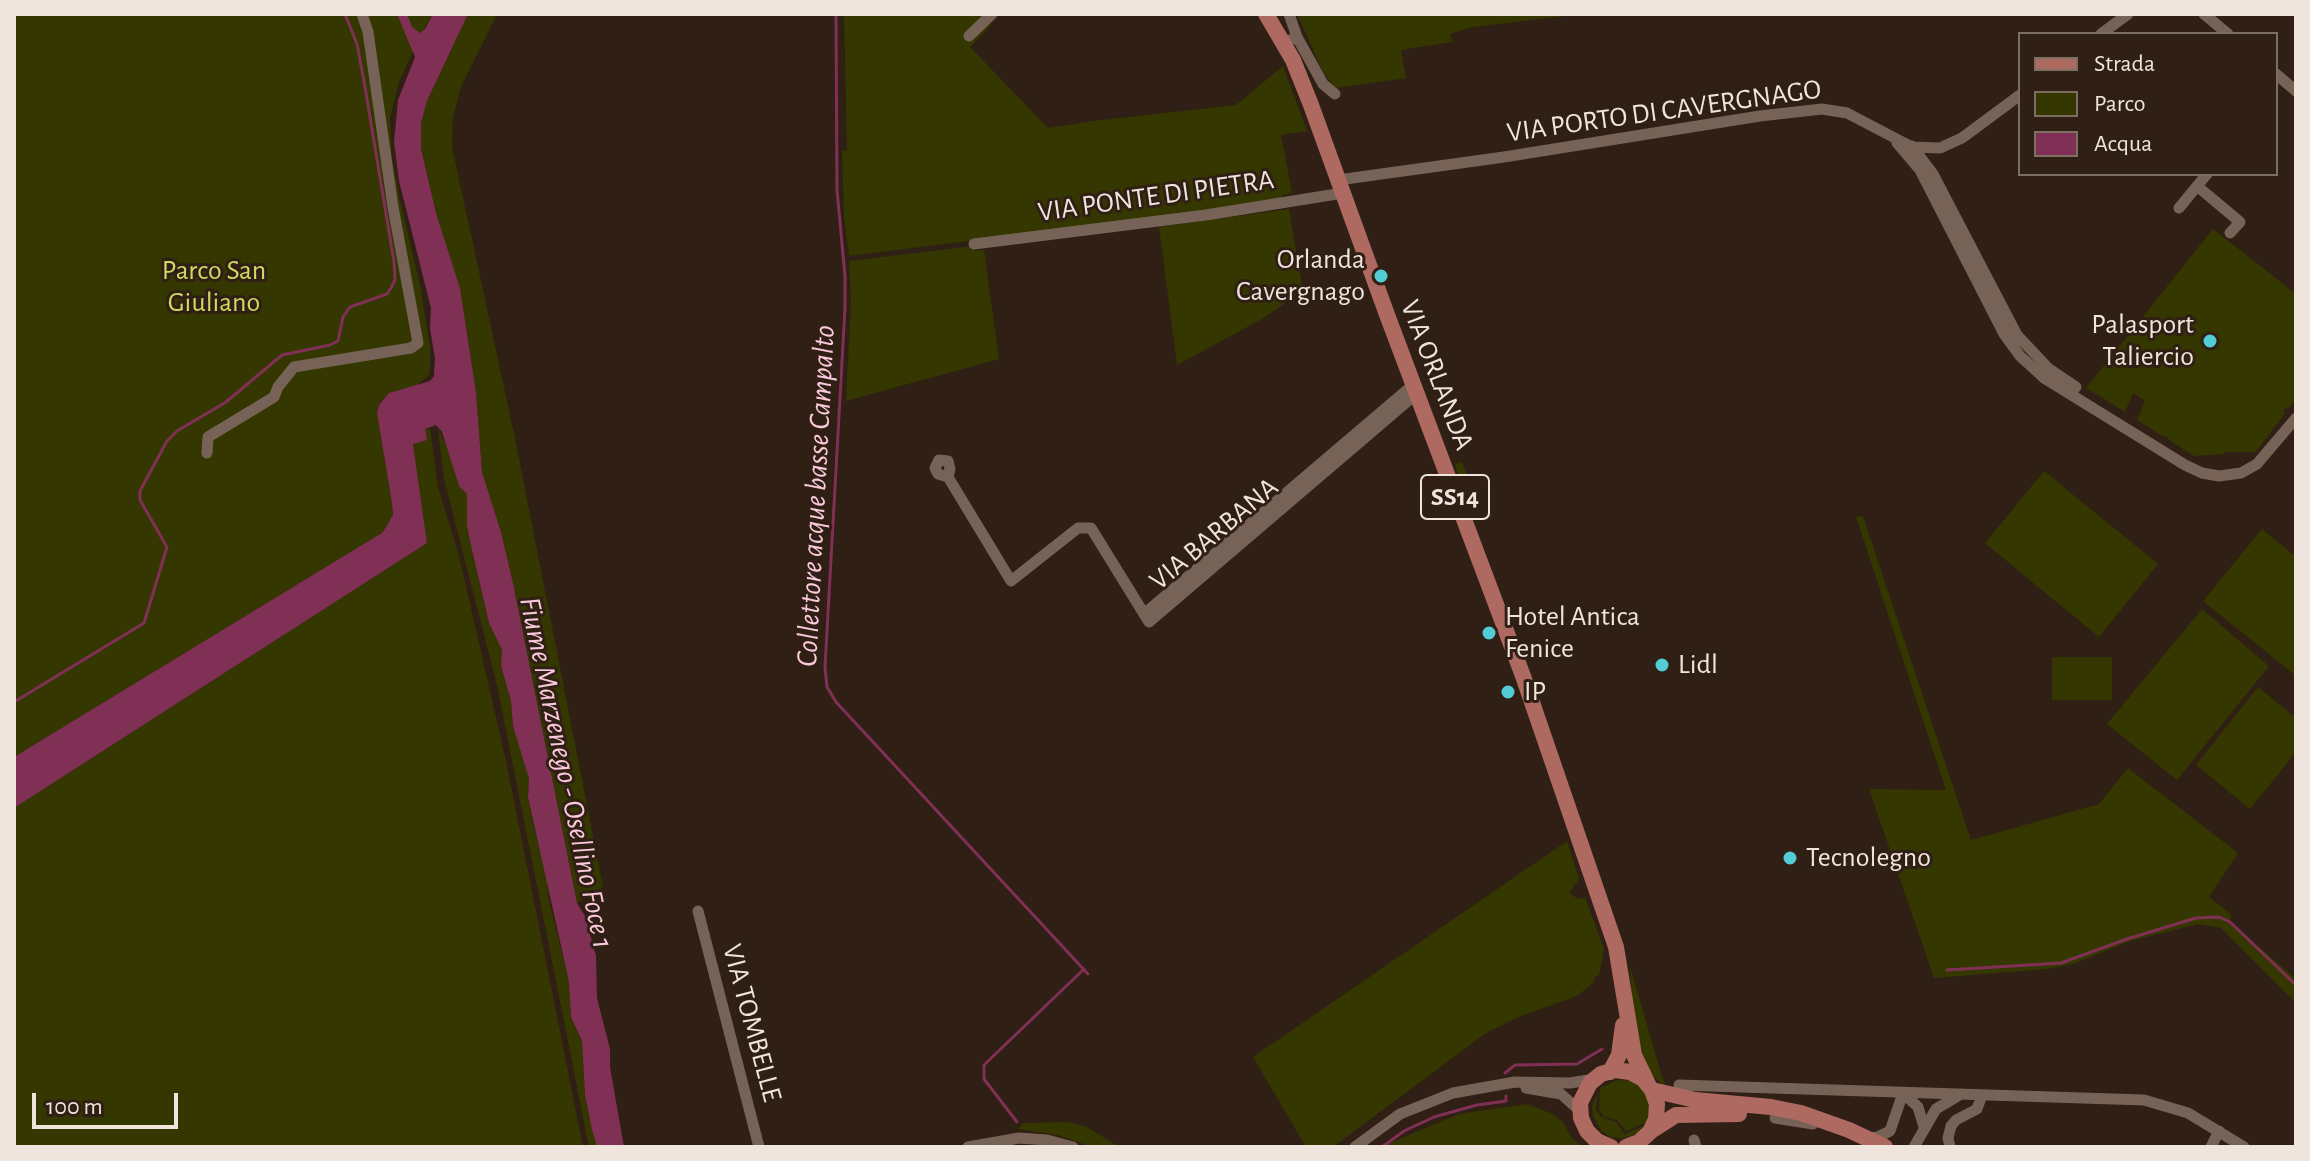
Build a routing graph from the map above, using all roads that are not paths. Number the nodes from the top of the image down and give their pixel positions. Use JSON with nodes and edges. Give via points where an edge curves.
{"nodes":[{"id":1,"x":362,"y":14,"type":"edge"},
{"id":2,"x":992,"y":14,"type":"edge"},
{"id":3,"x":1266,"y":14,"type":"edge"},
{"id":4,"x":1289,"y":14,"type":"edge"},
{"id":5,"x":2128,"y":14,"type":"edge"},
{"id":6,"x":2204,"y":14,"type":"edge"},
{"id":7,"x":2104,"y":32,"type":"edge"},
{"id":8,"x":2226,"y":32,"type":"edge"},
{"id":9,"x":969,"y":36,"type":"dead end"},
{"id":10,"x":1291,"y":40,"type":"junction"},
{"id":11,"x":2278,"y":81,"type":"edge"},
{"id":12,"x":2296,"y":91,"type":"edge"},
{"id":13,"x":1335,"y":94,"type":"dead end"},
{"id":14,"x":2018,"y":96,"type":"edge"},
{"id":15,"x":1895,"y":139,"type":"junction"},
{"id":16,"x":1954,"y":143,"type":"junction"},
{"id":17,"x":1912,"y":146,"type":"junction"},
{"id":18,"x":1929,"y":167,"type":"junction"},
{"id":19,"x":2205,"y":176,"type":"edge"},
{"id":20,"x":1925,"y":181,"type":"junction"},
{"id":21,"x":1340,"y":186,"type":"junction"},
{"id":22,"x":2197,"y":186,"type":"junction"},
{"id":23,"x":2179,"y":208,"type":"dead end"},
{"id":24,"x":2230,"y":233,"type":"dead end"},
{"id":25,"x":974,"y":244,"type":"dead end"},
{"id":26,"x":1414,"y":389,"type":"junction"},
{"id":27,"x":2070,"y":394,"type":"junction"},
{"id":28,"x":2296,"y":418,"type":"edge"},
{"id":29,"x":207,"y":453,"type":"dead end"},
{"id":30,"x":948,"y":477,"type":"dead end"},
{"id":31,"x":698,"y":911,"type":"dead end"},
{"id":32,"x":1623,"y":988,"type":"junction"},
{"id":33,"x":1602,"y":1075,"type":"junction"},
{"id":34,"x":1502,"y":1084,"type":"junction"},
{"id":35,"x":1679,"y":1085,"type":"dead end"},
{"id":36,"x":1650,"y":1087,"type":"junction"},
{"id":37,"x":1877,"y":1093,"type":"junction"},
{"id":38,"x":1933,"y":1093,"type":"junction"},
{"id":39,"x":1961,"y":1094,"type":"junction"},
{"id":40,"x":1982,"y":1095,"type":"junction"},
{"id":41,"x":1580,"y":1111,"type":"junction"},
{"id":42,"x":1895,"y":1121,"type":"junction"},
{"id":43,"x":2219,"y":1131,"type":"junction"},
{"id":44,"x":1650,"y":1132,"type":"junction"},
{"id":45,"x":1922,"y":1136,"type":"edge"},
{"id":46,"x":1043,"y":1143,"type":"edge"},
{"id":47,"x":1868,"y":1144,"type":"edge"},
{"id":48,"x":759,"y":1147,"type":"edge"},
{"id":49,"x":968,"y":1147,"type":"edge"},
{"id":50,"x":1073,"y":1147,"type":"edge"},
{"id":51,"x":1355,"y":1147,"type":"edge"},
{"id":52,"x":1611,"y":1147,"type":"edge"},
{"id":53,"x":1626,"y":1147,"type":"edge"},
{"id":54,"x":1885,"y":1147,"type":"edge"},
{"id":55,"x":1950,"y":1147,"type":"edge"},
{"id":56,"x":2211,"y":1147,"type":"edge"},
{"id":57,"x":2244,"y":1147,"type":"edge"}],
"edges":[{"from":1,"to":29,"type":"street","via":[[418,343],[294,367],[274,397],[208,437]]},
{"from":2,"to":9,"type":"street"},
{"from":3,"to":10,"type":"main road","name":"VIA ORLANDA","number":"SS14"},
{"from":4,"to":10,"type":"street"},
{"from":5,"to":7,"type":"street"},
{"from":6,"to":8,"type":"street"},
{"from":10,"to":13,"type":"street","via":[[1306,50],[1323,84]]},
{"from":10,"to":21,"type":"main road","name":"VIA ORLANDA","number":"SS14"},
{"from":11,"to":12,"type":"street"},
{"from":14,"to":16,"type":"street"},
{"from":15,"to":17,"type":"street","name":"VIA PORTO DI CAVERGNAGO"},
{"from":15,"to":20,"type":"street"},
{"from":15,"to":21,"type":"street","name":"VIA PORTO DI CAVERGNAGO","via":[[1847,113],[1811,110]]},
{"from":16,"to":17,"type":"street","name":"VIA PORTO DI CAVERGNAGO","via":[[1933,149]]},
{"from":16,"to":18,"type":"street"},
{"from":17,"to":18,"type":"street"},
{"from":18,"to":20,"type":"street"},
{"from":18,"to":27,"type":"street","via":[[2017,335],[2048,368],[2076,387]]},
{"from":19,"to":22,"type":"street"},
{"from":20,"to":27,"type":"street","via":[[2012,347]]},
{"from":21,"to":25,"type":"street","name":"VIA PONTE DI PIETRA","via":[[1206,215]]},
{"from":21,"to":26,"type":"main road","name":"VIA ORLANDA","number":"SS14"},
{"from":22,"to":23,"type":"street"},
{"from":22,"to":24,"type":"street","via":[[2240,222]]},
{"from":26,"to":30,"type":"street","name":"VIA BARBANA","via":[[1144,614],[1091,528],[1078,528],[1011,581]]},
{"from":26,"to":32,"type":"main road","name":"VIA ORLANDA","number":"SS14","via":[[1523,676],[1603,908]]},
{"from":27,"to":28,"type":"street","via":[[2193,469],[2219,476],[2257,464]]},
{"from":31,"to":48,"type":"street","name":"VIA TOMBELLE"},
{"from":32,"to":33,"type":"main road","name":"VIA ORLANDA","via":[[1621,1047]]},
{"from":32,"to":36,"type":"main road","name":"VIA ORLANDA","via":[[1634,1055]]},
{"from":33,"to":34,"type":"street","via":[[1570,1083]]},
{"from":33,"to":36,"type":"main road","via":[[1630,1072]]},
{"from":33,"to":41,"type":"main road","name":"VIA ORLANDA","via":[[1582,1096]]},
{"from":34,"to":41,"type":"street","via":[[1561,1094]]},
{"from":34,"to":51,"type":"street","via":[[1453,1093],[1412,1109]]},
{"from":35,"to":37,"type":"street"},
{"from":36,"to":44,"type":"main road","via":[[1657,1111]]},
{"from":36,"to":47,"type":"main road","via":[[1695,1100],[1801,1113]]},
{"from":37,"to":38,"type":"street"},
{"from":37,"to":42,"type":"street","via":[[1891,1106]]},
{"from":38,"to":39,"type":"street"},
{"from":38,"to":45,"type":"street"},
{"from":39,"to":40,"type":"street"},
{"from":39,"to":45,"type":"street","via":[[1941,1105]]},
{"from":40,"to":43,"type":"street","via":[[2144,1100],[2188,1113]]},
{"from":40,"to":55,"type":"street","via":[[1978,1107],[1951,1126]]},
{"from":41,"to":52,"type":"main road","via":[[1587,1131]]},
{"from":42,"to":45,"type":"street","via":[[1903,1093],[1918,1107]]},
{"from":42,"to":47,"type":"street"},
{"from":43,"to":56,"type":"street"},
{"from":43,"to":57,"type":"street"},
{"from":44,"to":47,"type":"main road","via":[[1676,1115],[1726,1113],[1775,1118]]},
{"from":44,"to":53,"type":"main road"},
{"from":46,"to":49,"type":"street","via":[[1019,1138]]},
{"from":46,"to":50,"type":"street"},
{"from":47,"to":54,"type":"main road"}]}
